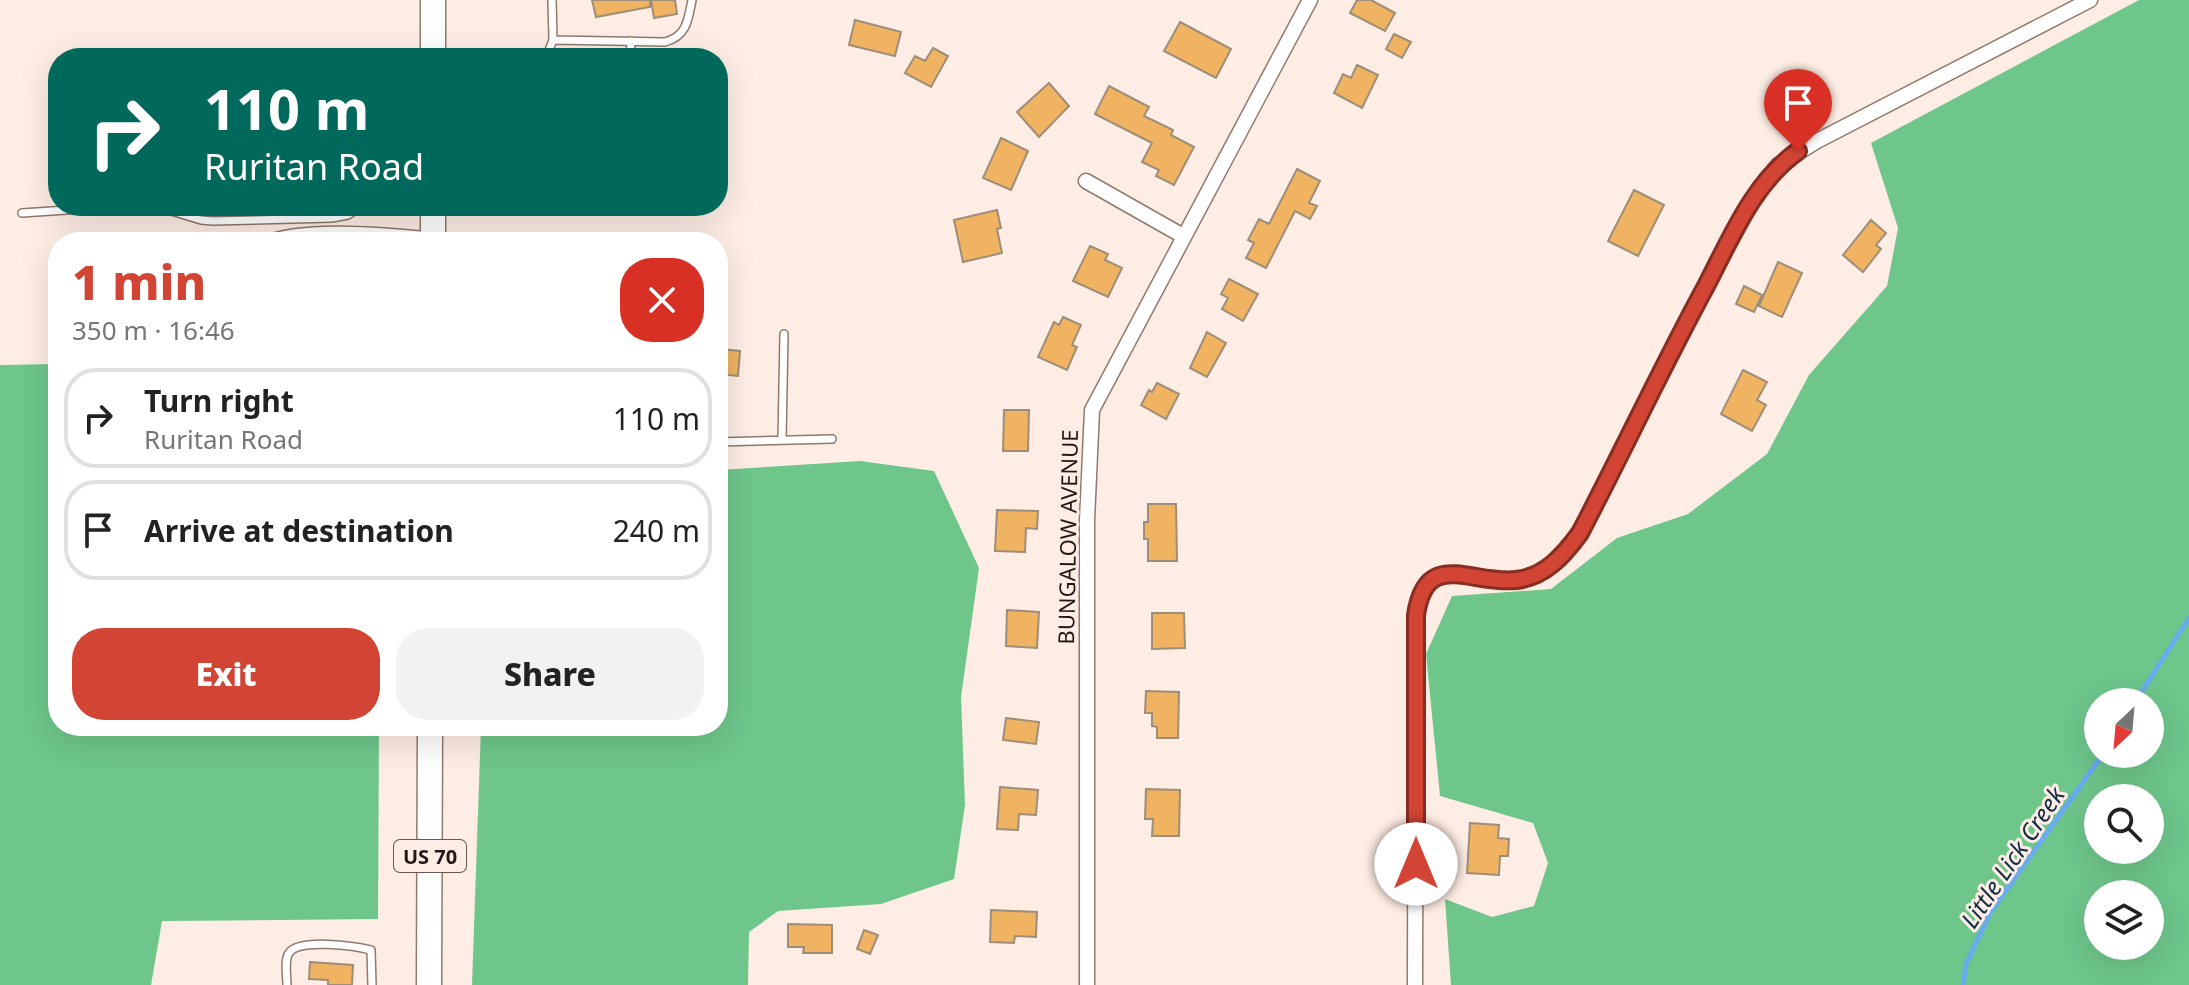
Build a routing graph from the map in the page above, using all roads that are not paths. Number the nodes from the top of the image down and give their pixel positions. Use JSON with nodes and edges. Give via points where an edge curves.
{"nodes":[{"id":1,"x":433,"y":0,"type":"edge"},
{"id":2,"x":552,"y":0,"type":"edge"},
{"id":3,"x":692,"y":0,"type":"edge"},
{"id":4,"x":1310,"y":0,"type":"edge"},
{"id":5,"x":2090,"y":0,"type":"edge"},
{"id":6,"x":553,"y":40,"type":"junction"},
{"id":7,"x":631,"y":41,"type":"junction"},
{"id":8,"x":433,"y":48,"type":"edge"},
{"id":9,"x":550,"y":48,"type":"edge"},
{"id":10,"x":631,"y":48,"type":"edge"},
{"id":11,"x":1086,"y":181,"type":"dead end"},
{"id":12,"x":48,"y":211,"type":"edge"},
{"id":13,"x":22,"y":213,"type":"dead end"},
{"id":14,"x":188,"y":216,"type":"edge"},
{"id":15,"x":343,"y":216,"type":"edge"},
{"id":16,"x":1183,"y":236,"type":"junction"},
{"id":17,"x":784,"y":334,"type":"dead end"},
{"id":18,"x":832,"y":439,"type":"dead end"},
{"id":19,"x":782,"y":440,"type":"junction"},
{"id":20,"x":728,"y":442,"type":"edge"},
{"id":21,"x":430,"y":736,"type":"edge"},
{"id":22,"x":287,"y":985,"type":"edge"},
{"id":23,"x":372,"y":985,"type":"edge"},
{"id":24,"x":429,"y":985,"type":"edge"},
{"id":25,"x":1087,"y":985,"type":"edge"},
{"id":26,"x":1415,"y":985,"type":"edge"}],
"edges":[{"from":1,"to":8,"type":"highway"},
{"from":2,"to":6,"type":"lane"},
{"from":3,"to":7,"type":"lane","via":[[682,35],[665,42]]},
{"from":4,"to":16,"type":"street","name":"BUNGALOW AVENUE"},
{"from":5,"to":26,"type":"street","via":[[1778,165],[1732,237],[1567,552],[1538,574],[1517,580],[1436,575],[1421,591],[1416,615]]},
{"from":6,"to":7,"type":"lane"},
{"from":6,"to":9,"type":"lane"},
{"from":7,"to":10,"type":"lane"},
{"from":11,"to":16,"type":"street"},
{"from":12,"to":13,"type":"lane"},
{"from":14,"to":15,"type":"lane","via":[[213,221]]},
{"from":16,"to":25,"type":"street","name":"BUNGALOW AVENUE","via":[[1092,410],[1087,520]]},
{"from":17,"to":19,"type":"lane"},
{"from":18,"to":19,"type":"lane"},
{"from":19,"to":20,"type":"lane"},
{"from":21,"to":24,"type":"highway","number":"US 70"},
{"from":22,"to":23,"type":"lane","via":[[291,950],[351,945],[371,950]]}]}
